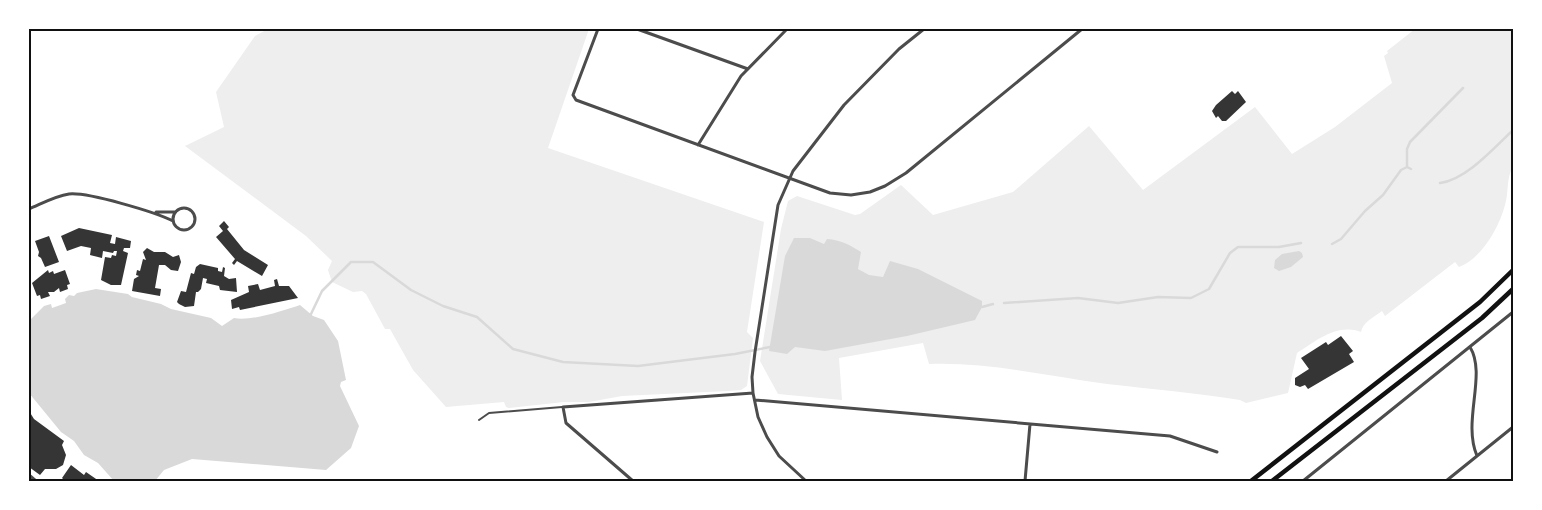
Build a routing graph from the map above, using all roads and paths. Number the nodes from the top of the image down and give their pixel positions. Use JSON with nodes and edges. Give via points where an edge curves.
{"nodes":[{"id":1,"x":598,"y":29,"type":"edge"},
{"id":2,"x":637,"y":29,"type":"edge"},
{"id":3,"x":787,"y":29,"type":"edge"},
{"id":4,"x":924,"y":29,"type":"edge"},
{"id":5,"x":1082,"y":29,"type":"edge"},
{"id":6,"x":748,"y":69,"type":"junction"},
{"id":7,"x":698,"y":145,"type":"junction"},
{"id":8,"x":789,"y":179,"type":"junction"},
{"id":9,"x":29,"y":209,"type":"edge"},
{"id":10,"x":155,"y":212,"type":"junction"},
{"id":11,"x":175,"y":212,"type":"junction"},
{"id":12,"x":173,"y":222,"type":"junction"},
{"id":13,"x":1513,"y":270,"type":"edge"},
{"id":14,"x":1513,"y":289,"type":"edge"},
{"id":15,"x":1513,"y":312,"type":"edge"},
{"id":16,"x":1470,"y":347,"type":"junction"},
{"id":17,"x":754,"y":393,"type":"junction"},
{"id":18,"x":755,"y":400,"type":"junction"},
{"id":19,"x":563,"y":407,"type":"junction"},
{"id":20,"x":479,"y":420,"type":"dead end"},
{"id":21,"x":1030,"y":424,"type":"junction"},
{"id":22,"x":1513,"y":427,"type":"edge"},
{"id":23,"x":1217,"y":452,"type":"dead end"},
{"id":24,"x":1477,"y":456,"type":"junction"},
{"id":25,"x":29,"y":475,"type":"edge"},
{"id":26,"x":36,"y":481,"type":"edge"},
{"id":27,"x":633,"y":481,"type":"edge"},
{"id":28,"x":806,"y":481,"type":"edge"},
{"id":29,"x":1025,"y":481,"type":"edge"},
{"id":30,"x":1251,"y":481,"type":"edge"},
{"id":31,"x":1272,"y":481,"type":"edge"},
{"id":32,"x":1304,"y":481,"type":"edge"},
{"id":33,"x":1446,"y":481,"type":"edge"}],
"edges":[{"from":1,"to":7,"type":"street","via":[[573,95],[576,100]]},
{"from":2,"to":6,"type":"street"},
{"from":3,"to":6,"type":"street"},
{"from":4,"to":8,"type":"street","via":[[899,49],[844,105]]},
{"from":5,"to":8,"type":"street","via":[[906,173],[885,186],[870,192],[840,195]]},
{"from":6,"to":7,"type":"street"},
{"from":7,"to":8,"type":"street"},
{"from":8,"to":17,"type":"street","via":[[778,205],[775,223],[755,352]]},
{"from":9,"to":10,"type":"street","via":[[70,194]]},
{"from":10,"to":11,"type":"street"},
{"from":10,"to":12,"type":"street"},
{"from":11,"to":12,"type":"street"},
{"from":11,"to":12,"type":"street","via":[[183,208],[189,210],[195,222],[184,230]]},
{"from":13,"to":30,"type":"main road","via":[[1480,302]]},
{"from":14,"to":31,"type":"main road","via":[[1482,318]]},
{"from":15,"to":16,"type":"street"},
{"from":16,"to":24,"type":"street","via":[[1476,362],[1470,431]]},
{"from":16,"to":32,"type":"street"},
{"from":17,"to":18,"type":"street"},
{"from":17,"to":19,"type":"street"},
{"from":18,"to":21,"type":"street"},
{"from":18,"to":28,"type":"street","via":[[758,417],[770,443]]},
{"from":19,"to":20,"type":"lane","via":[[489,413]]},
{"from":19,"to":27,"type":"street","via":[[566,424]]},
{"from":21,"to":23,"type":"street","via":[[1170,436]]},
{"from":21,"to":29,"type":"street"},
{"from":22,"to":24,"type":"street"},
{"from":24,"to":33,"type":"street"},
{"from":25,"to":26,"type":"street"}]}
